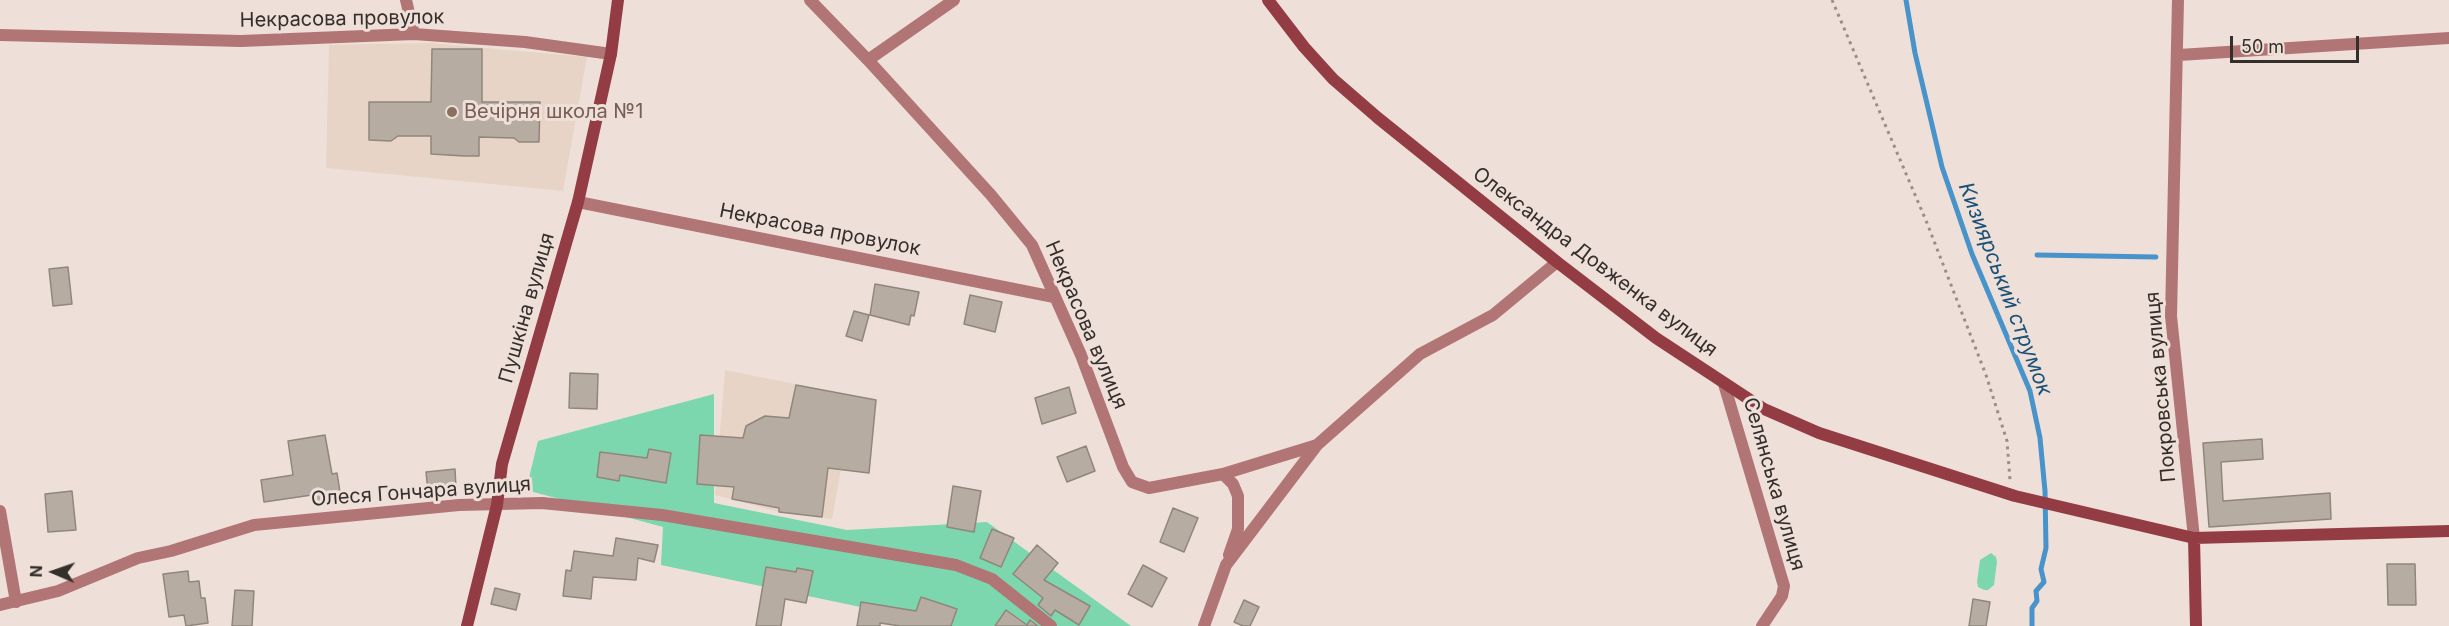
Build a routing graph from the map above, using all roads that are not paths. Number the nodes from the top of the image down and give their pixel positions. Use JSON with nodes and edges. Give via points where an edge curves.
{"nodes":[{"id":1,"x":405,"y":0,"type":"edge"},
{"id":2,"x":618,"y":0,"type":"edge"},
{"id":3,"x":810,"y":0,"type":"edge"},
{"id":4,"x":954,"y":0,"type":"edge"},
{"id":5,"x":1268,"y":0,"type":"edge"},
{"id":6,"x":2178,"y":0,"type":"edge"},
{"id":7,"x":414,"y":34,"type":"junction"},
{"id":8,"x":0,"y":35,"type":"edge"},
{"id":9,"x":2449,"y":38,"type":"edge"},
{"id":10,"x":611,"y":54,"type":"junction"},
{"id":11,"x":2179,"y":55,"type":"junction"},
{"id":12,"x":868,"y":60,"type":"junction"},
{"id":13,"x":578,"y":202,"type":"junction"},
{"id":14,"x":1557,"y":262,"type":"junction"},
{"id":15,"x":1054,"y":297,"type":"junction"},
{"id":16,"x":1725,"y":384,"type":"junction"},
{"id":17,"x":1317,"y":445,"type":"junction"},
{"id":18,"x":1223,"y":474,"type":"junction"},
{"id":19,"x":497,"y":505,"type":"junction"},
{"id":20,"x":0,"y":511,"type":"edge"},
{"id":21,"x":2449,"y":531,"type":"edge"},
{"id":22,"x":2194,"y":538,"type":"junction"},
{"id":23,"x":1226,"y":565,"type":"junction"},
{"id":24,"x":16,"y":602,"type":"junction"},
{"id":25,"x":0,"y":605,"type":"edge"},
{"id":26,"x":467,"y":626,"type":"edge"},
{"id":27,"x":1051,"y":626,"type":"edge"},
{"id":28,"x":1204,"y":626,"type":"edge"},
{"id":29,"x":1762,"y":626,"type":"edge"},
{"id":30,"x":2196,"y":626,"type":"edge"}],
"edges":[{"from":1,"to":7,"type":"street"},
{"from":2,"to":10,"type":"street","name":"Пушкіна вулиця"},
{"from":3,"to":12,"type":"street","name":"Некрасова вулиця"},
{"from":4,"to":12,"type":"street"},
{"from":5,"to":14,"type":"street","name":"Олександра Довженка вулиця","via":[[1334,79]]},
{"from":6,"to":11,"type":"street","name":"Покровська вулиця"},
{"from":7,"to":8,"type":"street","name":"Некрасова провулок","via":[[241,41]]},
{"from":7,"to":10,"type":"street","name":"Некрасова провулок","via":[[525,42]]},
{"from":9,"to":11,"type":"street"},
{"from":10,"to":13,"type":"street","name":"Пушкіна вулиця"},
{"from":11,"to":22,"type":"street","name":"Покровська вулиця","via":[[2171,316]]},
{"from":12,"to":15,"type":"street","name":"Некрасова вулиця","via":[[1032,245]]},
{"from":13,"to":15,"type":"street","name":"Некрасова провулок"},
{"from":13,"to":19,"type":"street","name":"Пушкіна вулиця","via":[[502,464]]},
{"from":14,"to":16,"type":"street","name":"Олександра Довженка вулиця","via":[[1656,338]]},
{"from":14,"to":17,"type":"street","via":[[1493,315],[1420,354]]},
{"from":15,"to":18,"type":"street","name":"Некрасова вулиця","via":[[1132,482],[1149,488]]},
{"from":16,"to":22,"type":"street","name":"Олександра Довженка вулиця","via":[[1764,409],[1819,433],[2057,508]]},
{"from":16,"to":29,"type":"street","name":"Селянська вулиця","via":[[1784,586],[1782,596]]},
{"from":17,"to":18,"type":"street","name":"Некрасова вулиця"},
{"from":17,"to":23,"type":"street"},
{"from":18,"to":23,"type":"street","via":[[1238,496],[1239,514]]},
{"from":19,"to":24,"type":"street","name":"Олеся Гончара вулиця","via":[[459,505],[254,525],[138,558],[58,591]]},
{"from":19,"to":26,"type":"street","name":"Пушкіна вулиця"},
{"from":19,"to":27,"type":"street","name":"Олеся Гончара вулиця","via":[[542,503],[662,515],[956,565],[992,579]]},
{"from":20,"to":24,"type":"street"},
{"from":21,"to":22,"type":"street","name":"Олександра Довженка вулиця"},
{"from":22,"to":30,"type":"street","name":"Покровська вулиця"},
{"from":23,"to":28,"type":"street"},
{"from":24,"to":25,"type":"street","name":"Олеся Гончара вулиця"}]}
